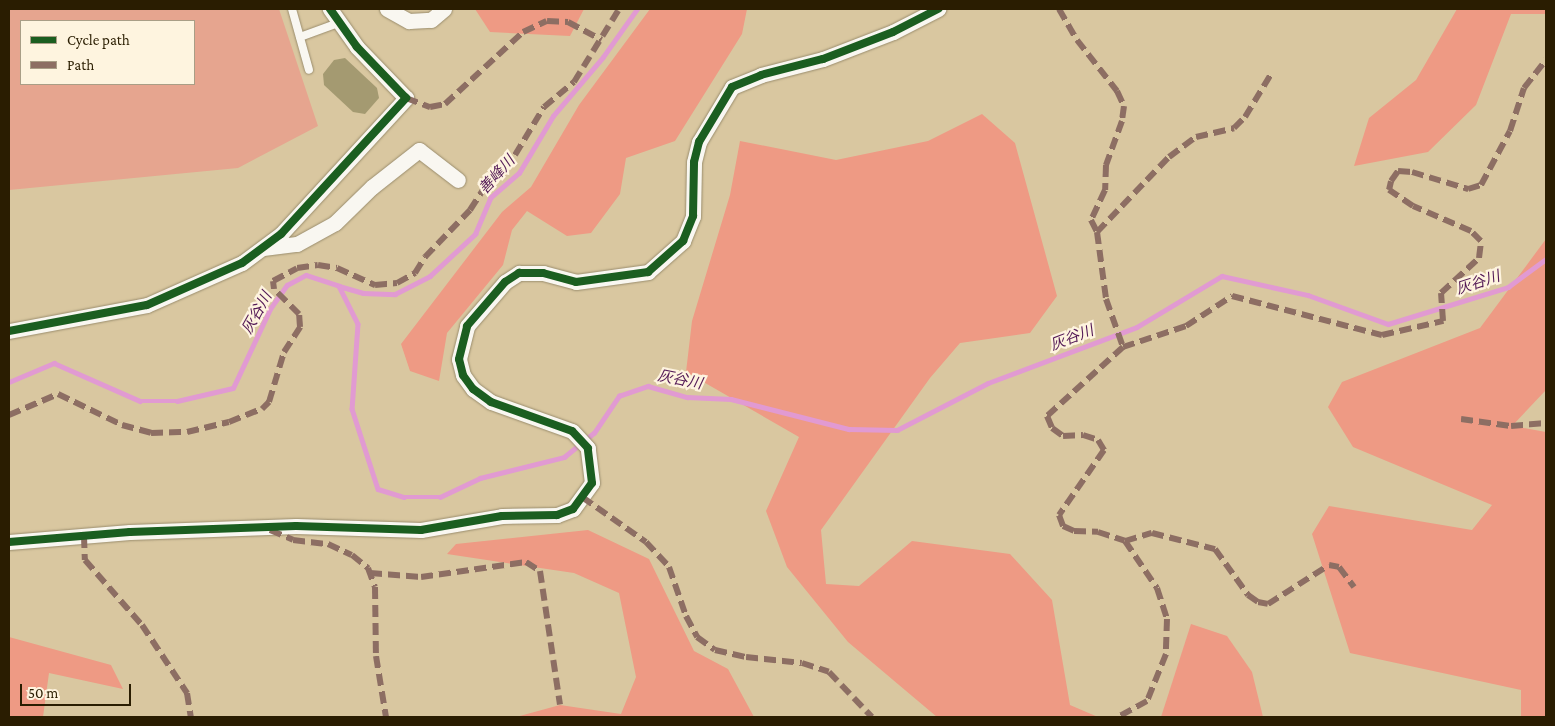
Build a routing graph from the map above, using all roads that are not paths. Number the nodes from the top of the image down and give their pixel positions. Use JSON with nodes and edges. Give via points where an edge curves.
{"nodes":[{"id":1,"x":292,"y":9,"type":"edge"},
{"id":2,"x":330,"y":9,"type":"edge"},
{"id":3,"x":387,"y":9,"type":"edge"},
{"id":4,"x":444,"y":9,"type":"edge"},
{"id":5,"x":938,"y":9,"type":"edge"},
{"id":6,"x":338,"y":23,"type":"junction"},
{"id":7,"x":300,"y":37,"type":"junction"},
{"id":8,"x":309,"y":70,"type":"dead end"},
{"id":9,"x":458,"y":180,"type":"dead end"},
{"id":10,"x":262,"y":248,"type":"junction"},
{"id":11,"x":9,"y":331,"type":"edge"},
{"id":12,"x":9,"y":542,"type":"edge"}],
"edges":[{"from":1,"to":7,"type":"lane"},
{"from":2,"to":6,"type":"street"},
{"from":3,"to":4,"type":"street","via":[[409,22],[431,20]]},
{"from":5,"to":12,"type":"street","via":[[893,32],[823,59],[761,75],[732,88],[699,142],[694,162],[693,216],[683,241],[648,272],[576,282],[543,273],[519,273],[505,282],[467,326],[459,359],[463,375],[473,389],[491,402],[572,431],[588,448],[592,483],[573,509],[557,515],[502,516],[420,530],[296,526],[130,532]]},
{"from":6,"to":7,"type":"lane"},
{"from":6,"to":10,"type":"street","via":[[406,98],[314,200],[281,234]]},
{"from":7,"to":8,"type":"lane"},
{"from":9,"to":10,"type":"street","via":[[419,150],[372,186],[335,223],[297,244]]},
{"from":10,"to":11,"type":"street","via":[[226,271],[147,304]]}]}
